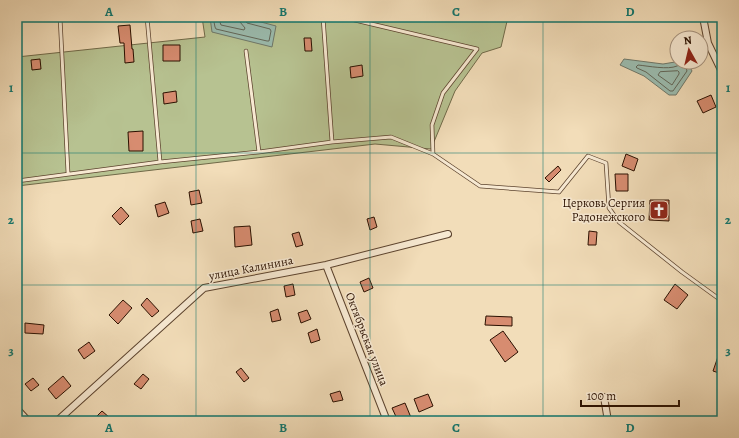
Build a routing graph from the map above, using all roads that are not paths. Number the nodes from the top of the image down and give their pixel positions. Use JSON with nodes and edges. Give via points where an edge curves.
{"nodes":[{"id":1,"x":60,"y":17,"type":"edge"},
{"id":2,"x":147,"y":17,"type":"edge"},
{"id":3,"x":323,"y":17,"type":"edge"},
{"id":4,"x":342,"y":17,"type":"edge"},
{"id":5,"x":703,"y":17,"type":"edge"},
{"id":6,"x":246,"y":51,"type":"dead end"},
{"id":7,"x":722,"y":72,"type":"edge"},
{"id":8,"x":332,"y":142,"type":"junction"},
{"id":9,"x":259,"y":152,"type":"junction"},
{"id":10,"x":433,"y":154,"type":"junction"},
{"id":11,"x":160,"y":162,"type":"junction"},
{"id":12,"x":68,"y":173,"type":"junction"},
{"id":13,"x":17,"y":181,"type":"edge"},
{"id":14,"x":448,"y":234,"type":"dead end"},
{"id":15,"x":326,"y":265,"type":"junction"},
{"id":16,"x":722,"y":301,"type":"edge"},
{"id":17,"x":604,"y":397,"type":"dead end"},
{"id":18,"x":17,"y":409,"type":"edge"},
{"id":19,"x":28,"y":421,"type":"edge"},
{"id":20,"x":57,"y":421,"type":"edge"},
{"id":21,"x":387,"y":421,"type":"edge"},
{"id":22,"x":608,"y":421,"type":"edge"}],
"edges":[{"from":1,"to":12,"type":"lane"},
{"from":2,"to":11,"type":"lane"},
{"from":3,"to":8,"type":"lane"},
{"from":4,"to":10,"type":"lane","via":[[477,49],[443,93],[432,125]]},
{"from":5,"to":7,"type":"street","via":[[708,43]]},
{"from":6,"to":9,"type":"lane"},
{"from":8,"to":9,"type":"lane"},
{"from":8,"to":10,"type":"lane","via":[[391,137]]},
{"from":9,"to":11,"type":"lane"},
{"from":10,"to":16,"type":"lane","via":[[480,186],[559,192],[588,156],[606,163],[609,208],[619,222]]},
{"from":11,"to":12,"type":"lane"},
{"from":12,"to":13,"type":"lane"},
{"from":14,"to":15,"type":"street","name":"улица Калинина"},
{"from":15,"to":20,"type":"street","name":"улица Калинина","via":[[204,288]]},
{"from":15,"to":21,"type":"street","name":"Октябрьская улица"},
{"from":17,"to":22,"type":"street"},
{"from":18,"to":19,"type":"street"}]}
